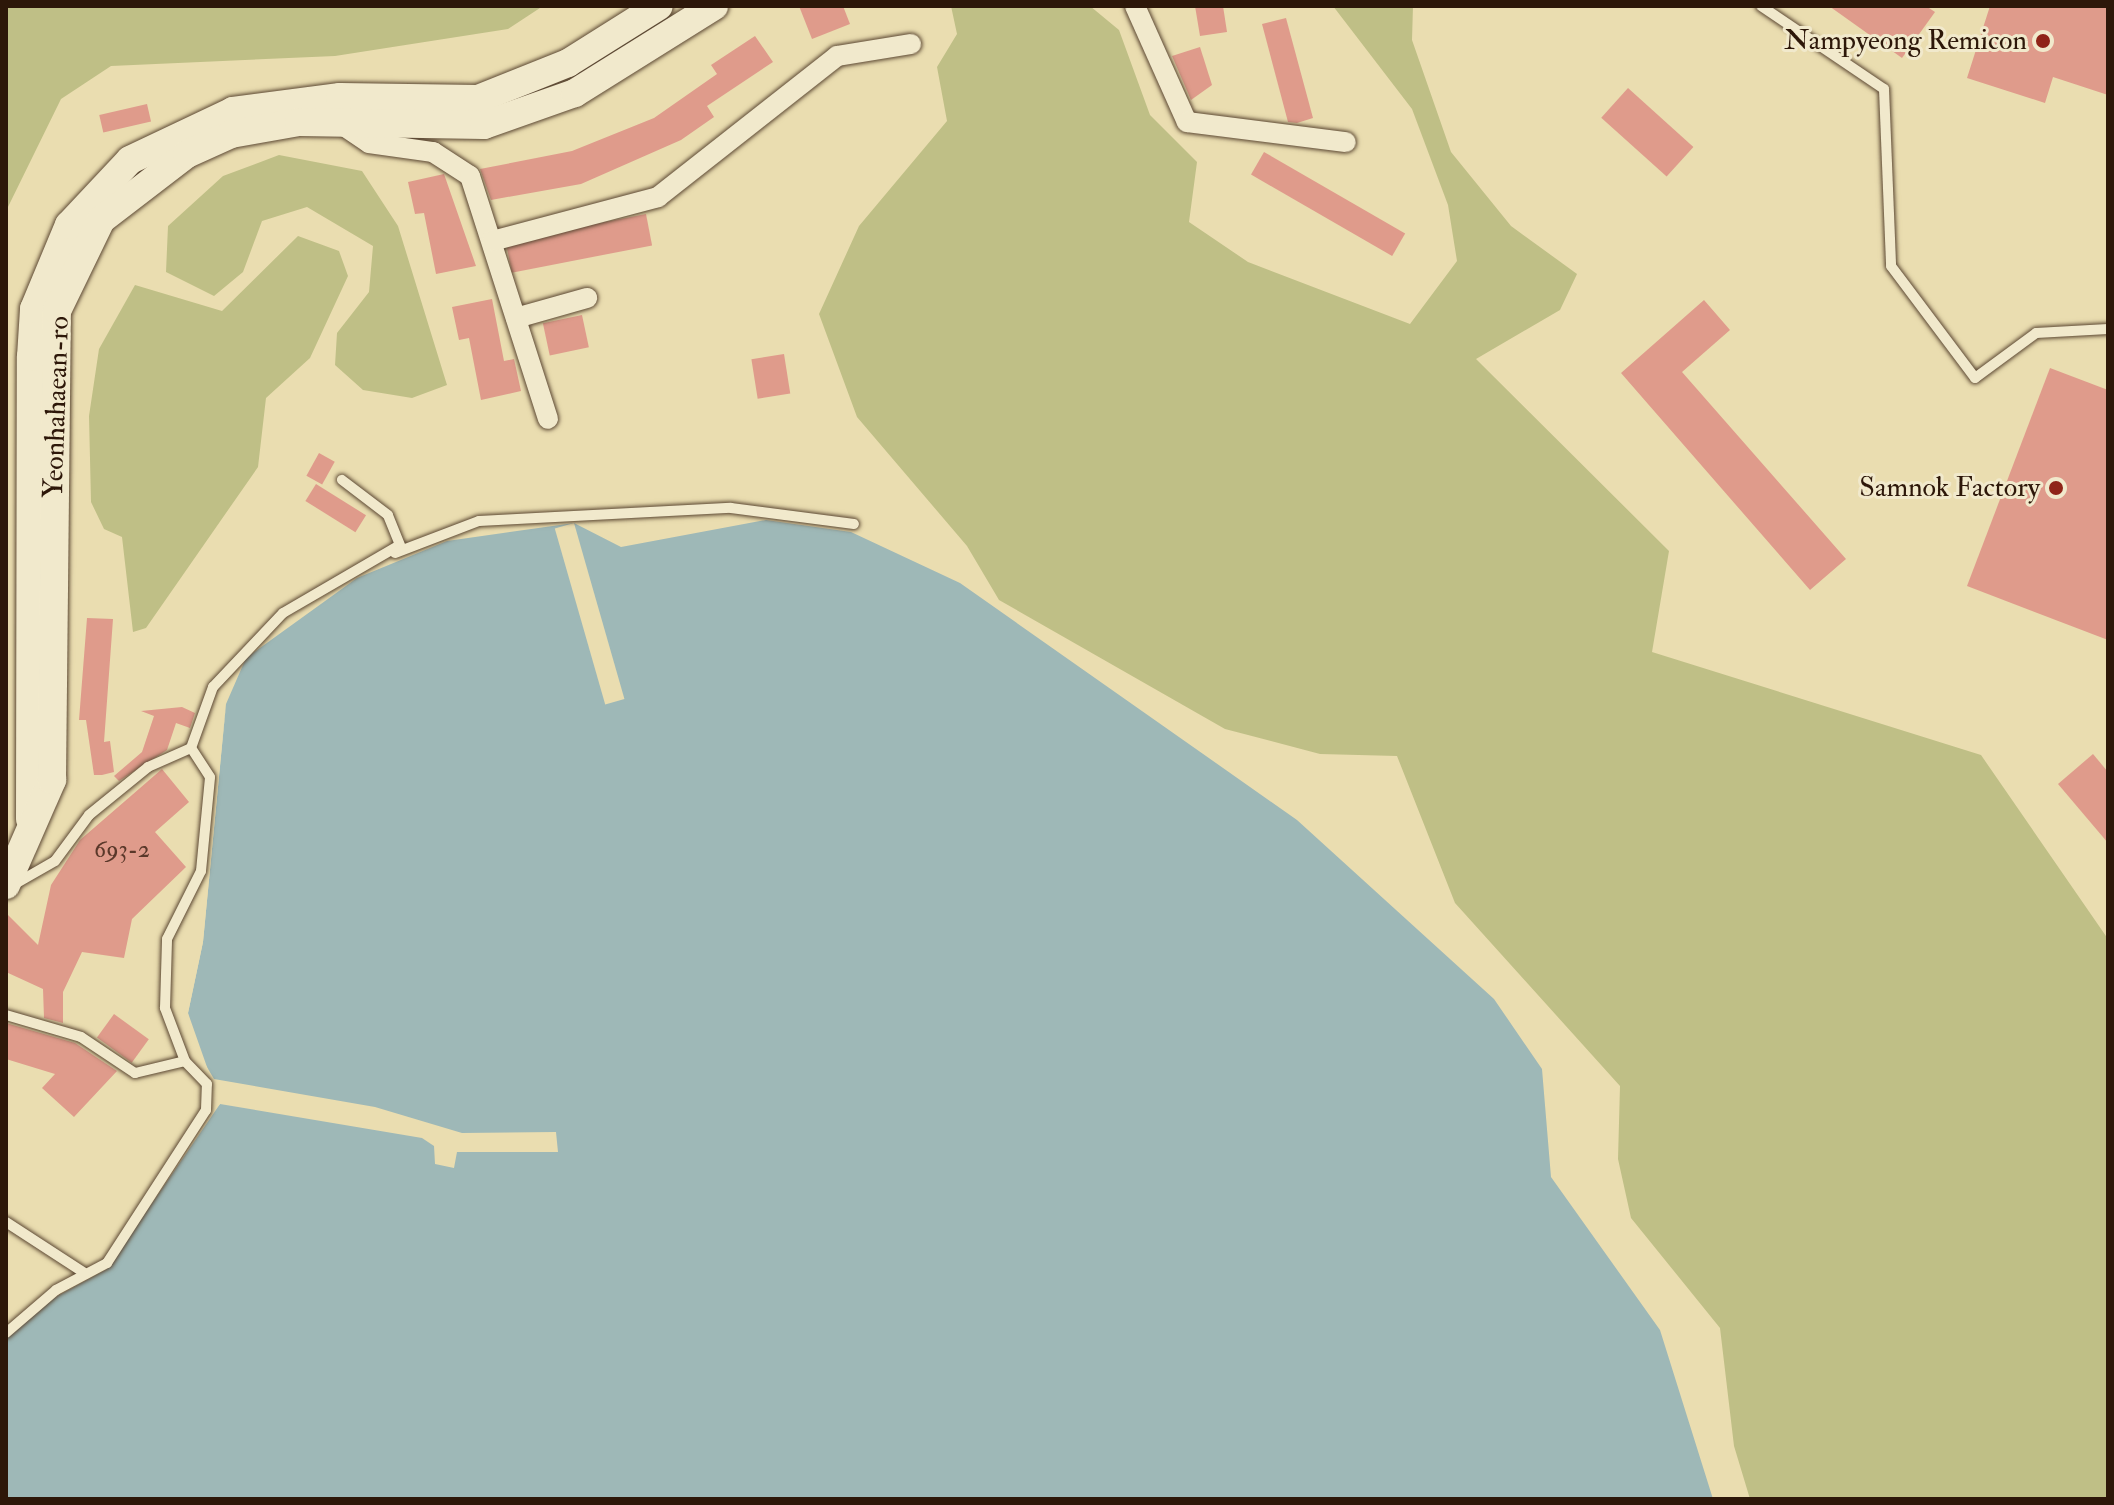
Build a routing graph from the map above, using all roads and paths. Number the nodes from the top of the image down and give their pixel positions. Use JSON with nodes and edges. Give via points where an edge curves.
{"nodes":[{"id":1,"x":659,"y":6,"type":"edge"},
{"id":2,"x":714,"y":6,"type":"edge"},
{"id":3,"x":1135,"y":6,"type":"edge"},
{"id":4,"x":1761,"y":6,"type":"edge"},
{"id":5,"x":911,"y":44,"type":"dead end"},
{"id":6,"x":338,"y":122,"type":"junction"},
{"id":7,"x":1346,"y":142,"type":"dead end"},
{"id":8,"x":492,"y":241,"type":"junction"},
{"id":9,"x":587,"y":298,"type":"dead end"},
{"id":10,"x":516,"y":318,"type":"junction"},
{"id":11,"x":2108,"y":329,"type":"edge"},
{"id":12,"x":548,"y":419,"type":"dead end"},
{"id":13,"x":342,"y":480,"type":"dead end"},
{"id":14,"x":854,"y":524,"type":"dead end"},
{"id":15,"x":359,"y":566,"type":"junction"},
{"id":16,"x":191,"y":748,"type":"junction"},
{"id":17,"x":30,"y":840,"type":"junction"},
{"id":18,"x":6,"y":887,"type":"edge"},
{"id":19,"x":6,"y":1015,"type":"edge"},
{"id":20,"x":185,"y":1061,"type":"junction"},
{"id":21,"x":6,"y":1222,"type":"edge"},
{"id":22,"x":86,"y":1274,"type":"junction"},
{"id":23,"x":6,"y":1333,"type":"edge"}],
"edges":[{"from":1,"to":17,"type":"street","name":"Yeonhahaean-ro","via":[[568,63],[478,99],[340,97],[233,111],[130,160],[69,225],[34,309]]},
{"from":2,"to":6,"type":"street","name":"Yeonhahaean-ro","via":[[575,93],[484,125]]},
{"from":3,"to":7,"type":"street","via":[[1187,122]]},
{"from":4,"to":11,"type":"lane","via":[[1884,89],[1891,266],[1975,378],[2036,333]]},
{"from":5,"to":8,"type":"street","via":[[837,56],[658,197]]},
{"from":6,"to":8,"type":"street","via":[[369,143],[433,152],[470,176]]},
{"from":6,"to":17,"type":"street","name":"Yeonhahaean-ro","via":[[231,134],[187,154],[101,220],[74,263],[57,311],[52,780]]},
{"from":8,"to":10,"type":"street"},
{"from":9,"to":10,"type":"street"},
{"from":10,"to":12,"type":"street"},
{"from":13,"to":15,"type":"lane","via":[[388,515],[400,545]]},
{"from":14,"to":15,"type":"lane","via":[[731,508],[479,521]]},
{"from":15,"to":16,"type":"lane","via":[[283,613],[213,687]]},
{"from":16,"to":18,"type":"lane","via":[[148,767],[89,815],[55,861]]},
{"from":16,"to":20,"type":"lane","via":[[210,777],[201,871],[167,939],[165,994]]},
{"from":17,"to":18,"type":"street","name":"Yeonhahaean-ro"},
{"from":19,"to":20,"type":"lane","via":[[81,1037],[135,1073]]},
{"from":20,"to":22,"type":"lane","via":[[207,1084],[206,1110],[107,1263]]},
{"from":21,"to":22,"type":"lane"},
{"from":22,"to":23,"type":"lane"}]}
